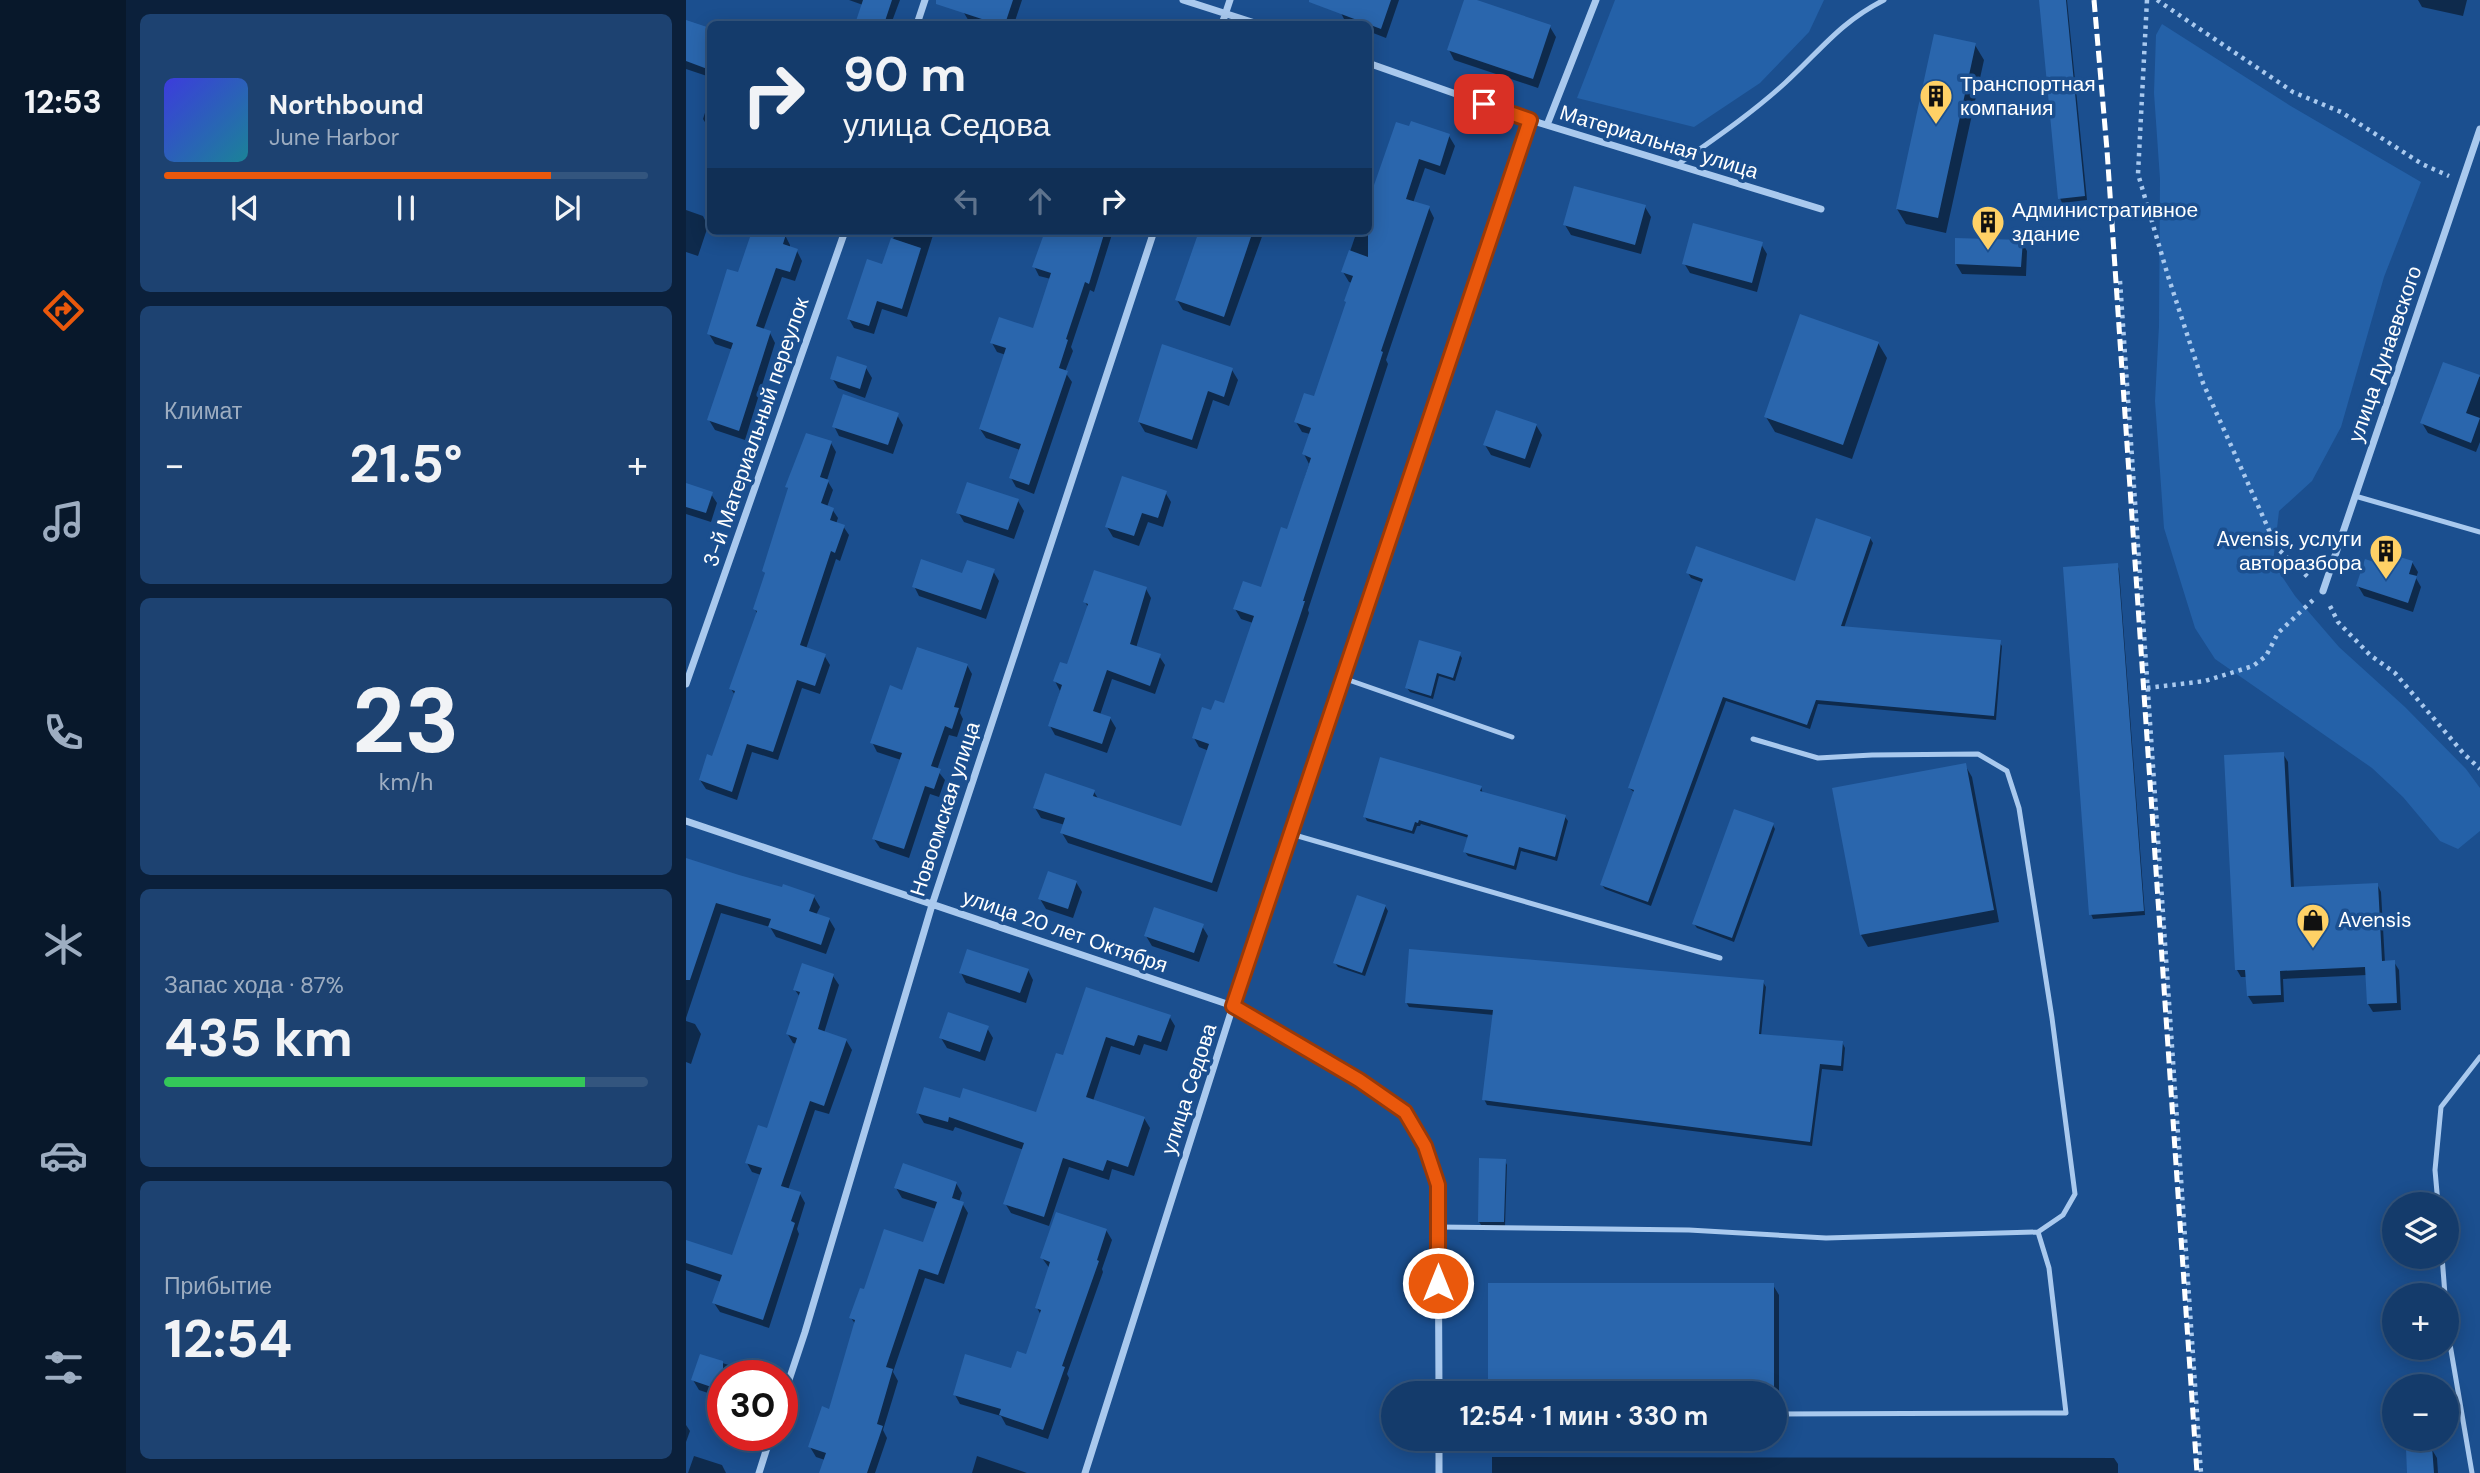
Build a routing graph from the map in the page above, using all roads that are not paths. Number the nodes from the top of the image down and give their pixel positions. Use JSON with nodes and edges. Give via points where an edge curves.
{"nodes":[{"id":1,"x":925,"y":0,"type":"edge"},
{"id":2,"x":1183,"y":0,"type":"edge"},
{"id":3,"x":1230,"y":0,"type":"edge"},
{"id":4,"x":1596,"y":0,"type":"edge"},
{"id":5,"x":1884,"y":0,"type":"edge"},
{"id":6,"x":1226,"y":13,"type":"junction"},
{"id":7,"x":918,"y":21,"type":"edge"},
{"id":8,"x":1223,"y":21,"type":"edge"},
{"id":9,"x":1249,"y":21,"type":"edge"},
{"id":10,"x":1372,"y":64,"type":"edge"},
{"id":11,"x":1530,"y":120,"type":"junction"},
{"id":12,"x":1547,"y":125,"type":"junction"},
{"id":13,"x":2480,"y":128,"type":"edge"},
{"id":14,"x":1676,"y":165,"type":"junction"},
{"id":15,"x":1821,"y":209,"type":"dead end"},
{"id":16,"x":844,"y":235,"type":"edge"},
{"id":17,"x":1153,"y":235,"type":"edge"},
{"id":18,"x":2355,"y":496,"type":"junction"},
{"id":19,"x":2480,"y":532,"type":"edge"},
{"id":20,"x":2323,"y":591,"type":"road end"},
{"id":21,"x":1343,"y":678,"type":"junction"},
{"id":22,"x":686,"y":684,"type":"edge"},
{"id":23,"x":1512,"y":737,"type":"dead end"},
{"id":24,"x":1753,"y":739,"type":"dead end"},
{"id":25,"x":686,"y":821,"type":"edge"},
{"id":26,"x":1291,"y":834,"type":"junction"},
{"id":27,"x":932,"y":905,"type":"junction"},
{"id":28,"x":1720,"y":958,"type":"dead end"},
{"id":29,"x":1233,"y":1006,"type":"junction"},
{"id":30,"x":2480,"y":1056,"type":"edge"},
{"id":31,"x":2437,"y":1192,"type":"edge"},
{"id":32,"x":1438,"y":1227,"type":"junction"},
{"id":33,"x":2038,"y":1232,"type":"junction"},
{"id":34,"x":796,"y":1360,"type":"edge"},
{"id":35,"x":2453,"y":1360,"type":"edge"},
{"id":36,"x":1439,"y":1381,"type":"edge"},
{"id":37,"x":1787,"y":1414,"type":"edge"},
{"id":38,"x":766,"y":1451,"type":"edge"},
{"id":39,"x":1439,"y":1451,"type":"edge"},
{"id":40,"x":759,"y":1473,"type":"edge"},
{"id":41,"x":1085,"y":1473,"type":"edge"},
{"id":42,"x":1439,"y":1473,"type":"edge"},
{"id":43,"x":2472,"y":1473,"type":"edge"}],
"edges":[{"from":1,"to":7,"type":"street"},
{"from":2,"to":6,"type":"street"},
{"from":3,"to":6,"type":"street"},
{"from":4,"to":12,"type":"street"},
{"from":5,"to":14,"type":"lane","via":[[1858,13],[1735,124]]},
{"from":6,"to":8,"type":"street"},
{"from":6,"to":9,"type":"street"},
{"from":10,"to":11,"type":"street","name":"Материальная улица"},
{"from":11,"to":12,"type":"street","name":"Материальная улица"},
{"from":11,"to":21,"type":"street","name":"улица Седова"},
{"from":12,"to":14,"type":"street","name":"Материальная улица"},
{"from":13,"to":18,"type":"street","name":"улица Дунаевского"},
{"from":14,"to":15,"type":"street","name":"Материальная улица"},
{"from":16,"to":22,"type":"street","name":"3-й Материальный переулок"},
{"from":17,"to":27,"type":"street","name":"Новоомская улица"},
{"from":18,"to":19,"type":"lane"},
{"from":18,"to":20,"type":"street","name":"улица Дунаевского"},
{"from":21,"to":23,"type":"lane"},
{"from":21,"to":26,"type":"street","name":"улица Седова"},
{"from":24,"to":33,"type":"lane","via":[[1818,758],[1978,754],[2007,771],[2019,808],[2075,1194],[2063,1215]]},
{"from":25,"to":27,"type":"street","name":"улица 20 лет Октября"},
{"from":26,"to":28,"type":"lane"},
{"from":26,"to":29,"type":"street","name":"улица Седова"},
{"from":27,"to":29,"type":"street","name":"улица 20 лет Октября"},
{"from":27,"to":34,"type":"street","name":"Новоомская улица"},
{"from":29,"to":32,"type":"street","name":"улица 20 лет Октября","via":[[1405,1112],[1425,1146],[1438,1185]]},
{"from":29,"to":41,"type":"street","name":"улица Седова"},
{"from":30,"to":31,"type":"lane","via":[[2441,1107]]},
{"from":32,"to":33,"type":"lane","via":[[1689,1230],[1826,1238]]},
{"from":32,"to":36,"type":"street","name":"улица 20 лет Октября"},
{"from":33,"to":37,"type":"lane","via":[[2049,1268],[2066,1413]]},
{"from":35,"to":43,"type":"lane"},
{"from":38,"to":40,"type":"street"},
{"from":39,"to":42,"type":"street"}]}
